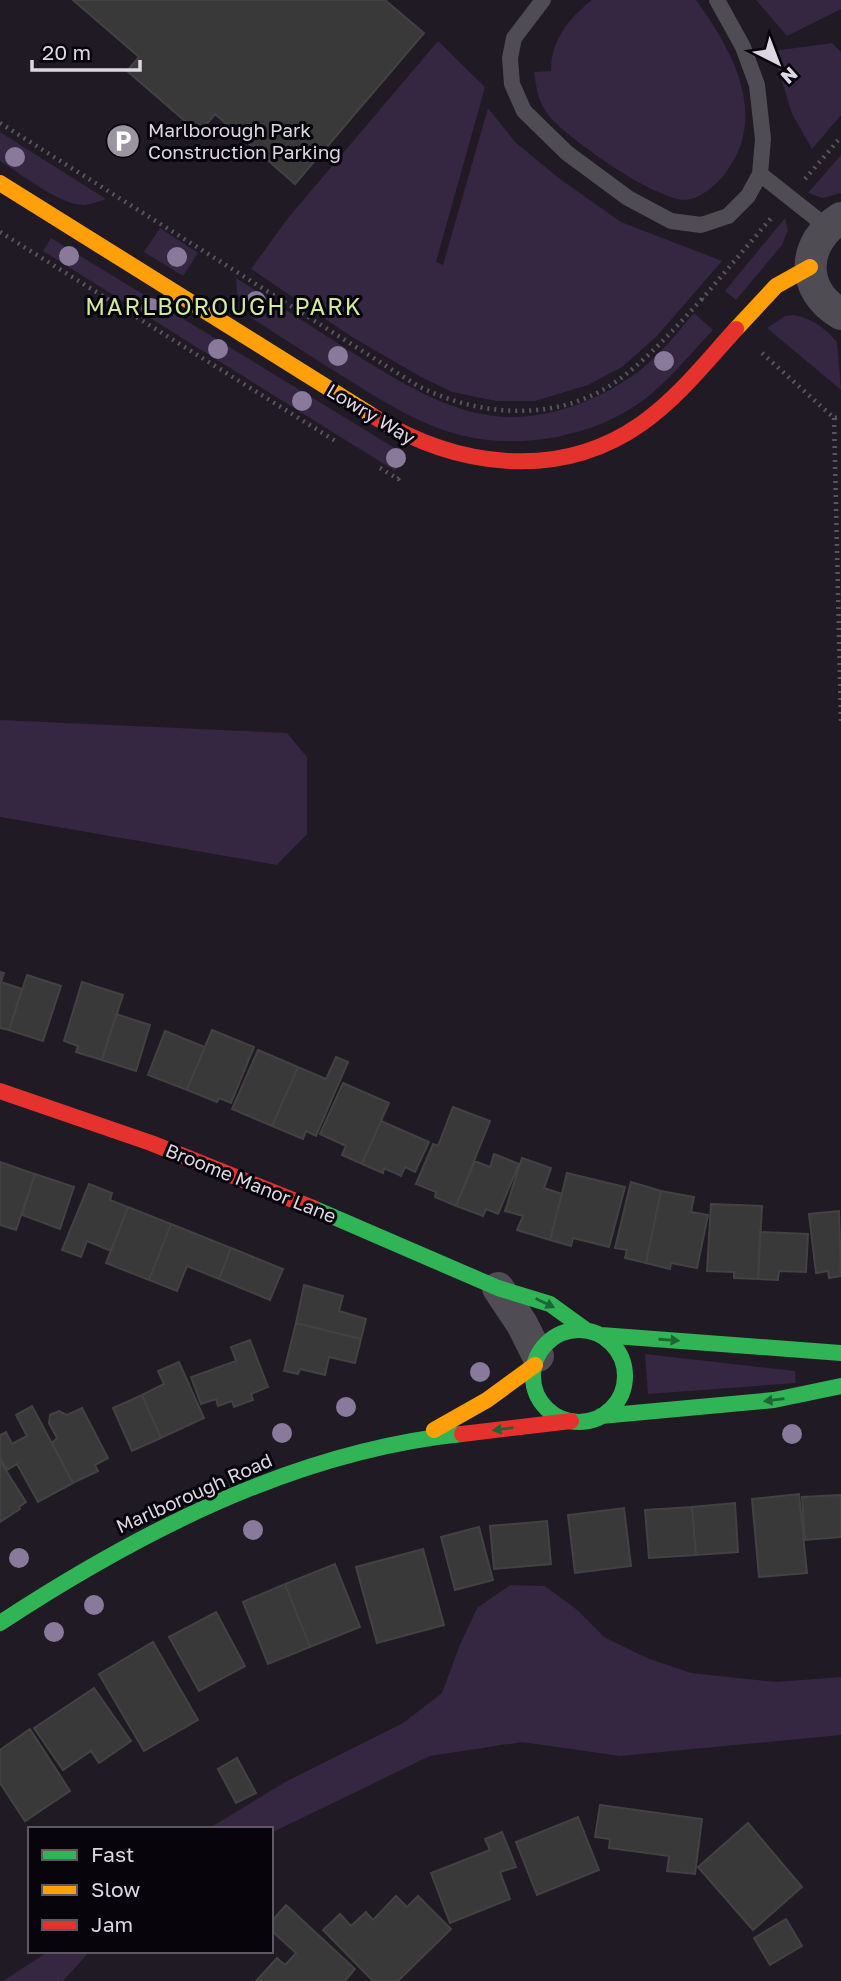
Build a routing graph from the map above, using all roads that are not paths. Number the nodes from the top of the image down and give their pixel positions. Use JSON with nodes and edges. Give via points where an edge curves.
{"nodes":[{"id":1,"x":543,"y":0,"type":"edge"},
{"id":2,"x":717,"y":0,"type":"edge"},
{"id":3,"x":760,"y":174,"type":"junction"},
{"id":4,"x":0,"y":183,"type":"edge"},
{"id":5,"x":834,"y":222,"type":"edge"},
{"id":6,"x":810,"y":267,"type":"junction"},
{"id":7,"x":841,"y":314,"type":"edge"},
{"id":8,"x":0,"y":1091,"type":"edge"},
{"id":9,"x":498,"y":1289,"type":"junction"},
{"id":10,"x":593,"y":1332,"type":"junction"},
{"id":11,"x":841,"y":1353,"type":"edge"},
{"id":12,"x":537,"y":1360,"type":"junction"},
{"id":13,"x":841,"y":1387,"type":"edge"},
{"id":14,"x":601,"y":1416,"type":"junction"},
{"id":15,"x":571,"y":1421,"type":"junction"},
{"id":16,"x":420,"y":1438,"type":"junction"},
{"id":17,"x":0,"y":1623,"type":"edge"}],
"edges":[{"from":1,"to":3,"type":"lane","via":[[514,38],[512,84],[524,111],[567,153],[628,198],[671,220],[701,225],[728,216],[748,196]]},
{"from":2,"to":3,"type":"lane","via":[[743,47],[757,85],[763,138]]},
{"from":3,"to":5,"type":"lane"},
{"from":4,"to":6,"type":"street","name":"Lowry Way","via":[[400,433],[456,455],[495,462],[535,463],[577,455],[632,430],[671,399],[782,282]]},
{"from":5,"to":6,"type":"street","via":[[818,238]]},
{"from":6,"to":7,"type":"street","via":[[820,297]]},
{"from":8,"to":9,"type":"street","name":"Broome Manor Lane","via":[[151,1143],[334,1216]]},
{"from":9,"to":10,"type":"street","name":"Broome Manor Lane","one_way":true,"via":[[550,1304]]},
{"from":9,"to":12,"type":"street","via":[[522,1324]]},
{"from":10,"to":11,"type":"street","one_way":true},
{"from":10,"to":12,"type":"street","via":[[570,1330],[555,1336]]},
{"from":10,"to":14,"type":"street","via":[[611,1343],[624,1366],[622,1393]]},
{"from":12,"to":15,"type":"street","via":[[536,1391],[556,1416]]},
{"from":12,"to":16,"type":"street","name":"Marlborough Road","via":[[487,1400]]},
{"from":13,"to":14,"type":"street","one_way":true,"via":[[774,1401]]},
{"from":14,"to":15,"type":"street"},
{"from":15,"to":16,"type":"street","name":"Marlborough Road","one_way":true},
{"from":16,"to":17,"type":"street","name":"Marlborough Road","via":[[312,1466],[201,1509],[94,1562]]}]}
